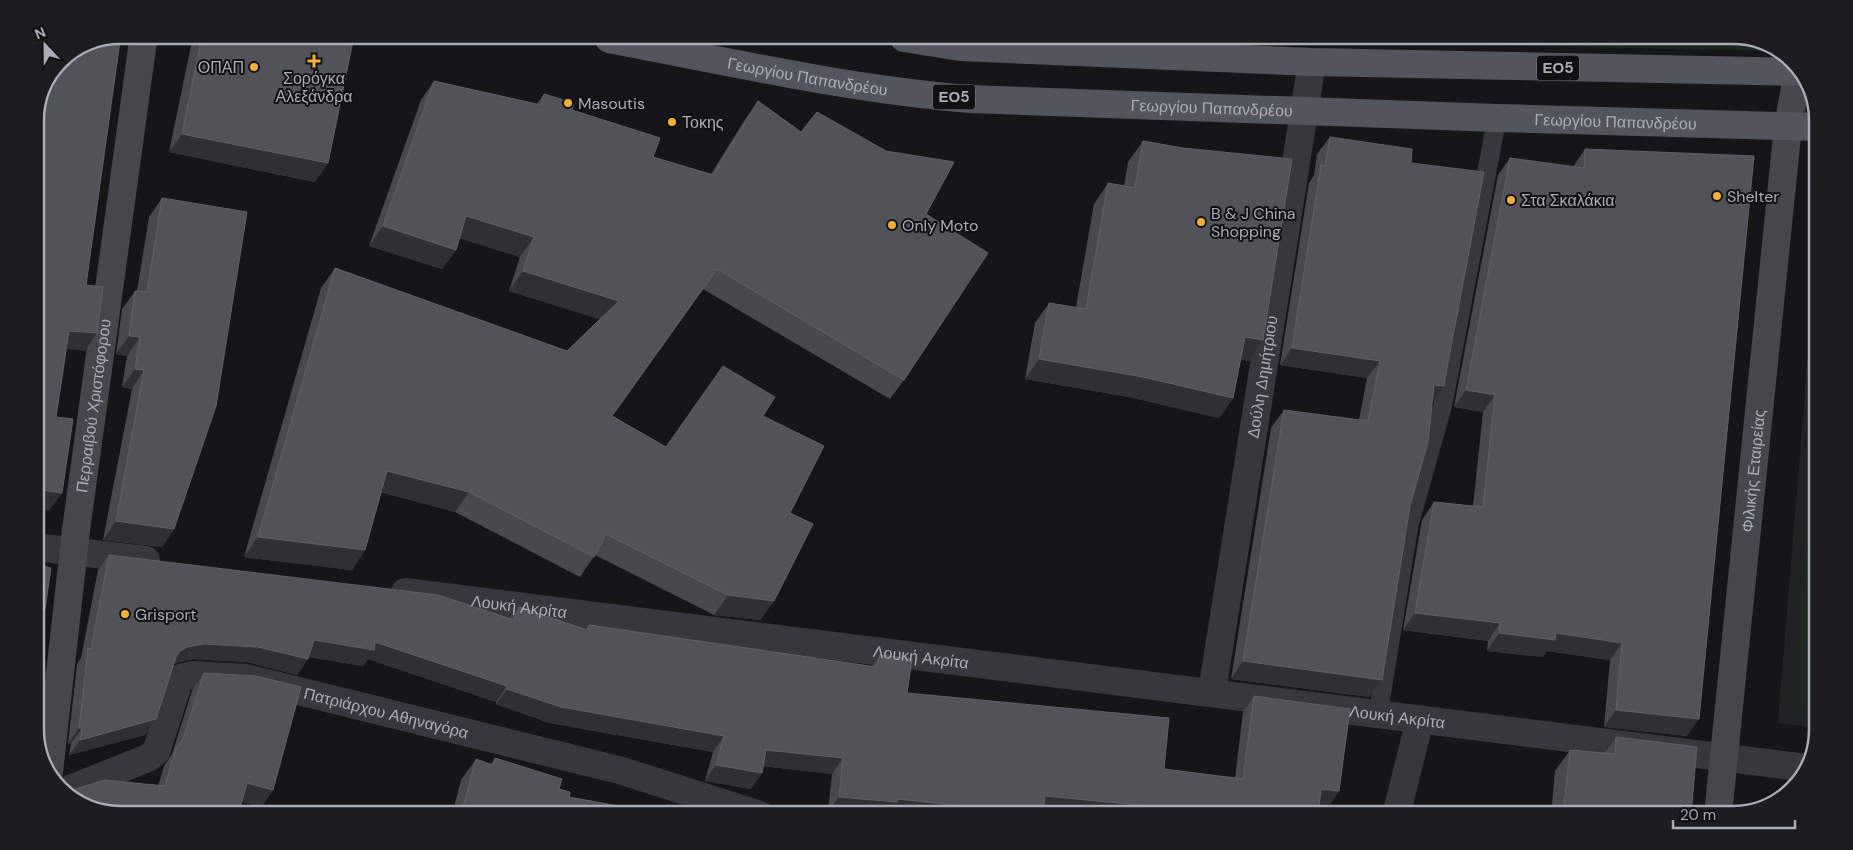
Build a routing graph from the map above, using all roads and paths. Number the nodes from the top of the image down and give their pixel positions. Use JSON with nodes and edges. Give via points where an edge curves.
{"nodes":[{"id":1,"x":143,"y":44,"type":"edge"},
{"id":2,"x":636,"y":44,"type":"edge"},
{"id":3,"x":950,"y":44,"type":"edge"},
{"id":4,"x":1195,"y":46,"type":"edge"},
{"id":5,"x":1312,"y":62,"type":"junction"},
{"id":6,"x":1791,"y":71,"type":"edge"},
{"id":7,"x":1798,"y":81,"type":"edge"},
{"id":8,"x":1305,"y":111,"type":"junction"},
{"id":9,"x":1497,"y":118,"type":"junction"},
{"id":10,"x":1788,"y":126,"type":"junction"},
{"id":11,"x":1809,"y":127,"type":"edge"},
{"id":12,"x":44,"y":548,"type":"edge"},
{"id":13,"x":74,"y":551,"type":"junction"},
{"id":14,"x":170,"y":563,"type":"edge"},
{"id":15,"x":378,"y":589,"type":"edge"},
{"id":16,"x":1212,"y":692,"type":"junction"},
{"id":17,"x":1378,"y":714,"type":"junction"},
{"id":18,"x":1420,"y":720,"type":"junction"},
{"id":19,"x":1724,"y":757,"type":"junction"},
{"id":20,"x":50,"y":760,"type":"edge"},
{"id":21,"x":1799,"y":767,"type":"edge"},
{"id":22,"x":72,"y":788,"type":"edge"},
{"id":23,"x":732,"y":806,"type":"edge"},
{"id":24,"x":1398,"y":806,"type":"edge"},
{"id":25,"x":1719,"y":806,"type":"edge"}],
"edges":[{"from":1,"to":13,"type":"street","name":"Περραιβού Χριστόφορου"},
{"from":2,"to":8,"type":"main road","name":"Γεωργίου Παπανδρέου","number":"ΕΟ5","via":[[918,94],[970,99]]},
{"from":3,"to":4,"type":"main road","number":"ΕΟ5","via":[[969,47]]},
{"from":4,"to":5,"type":"main road","number":"ΕΟ5"},
{"from":5,"to":6,"type":"main road","number":"ΕΟ5"},
{"from":5,"to":8,"type":"street","name":"Δούλη Δημήτριου"},
{"from":7,"to":10,"type":"street","name":"Φιλικής Εταιρείας"},
{"from":8,"to":9,"type":"main road","name":"Γεωργίου Παπανδρέου","number":"ΕΟ5"},
{"from":8,"to":16,"type":"street","name":"Δούλη Δημήτριου"},
{"from":9,"to":10,"type":"main road","name":"Γεωργίου Παπανδρέου","number":"ΕΟ5"},
{"from":9,"to":17,"type":"lane","via":[[1442,404],[1410,525]]},
{"from":10,"to":11,"type":"main road","name":"Γεωργίου Παπανδρέου","number":"ΕΟ5"},
{"from":10,"to":19,"type":"street","name":"Φιλικής Εταιρείας"},
{"from":12,"to":13,"type":"street"},
{"from":13,"to":14,"type":"street"},
{"from":13,"to":20,"type":"street","name":"Περραιβού Χριστόφορου"},
{"from":15,"to":16,"type":"street","name":"Λουκή Ακρίτα"},
{"from":16,"to":17,"type":"street","name":"Λουκή Ακρίτα"},
{"from":17,"to":18,"type":"street","name":"Λουκή Ακρίτα"},
{"from":18,"to":19,"type":"street","name":"Λουκή Ακρίτα"},
{"from":18,"to":24,"type":"street"},
{"from":19,"to":21,"type":"street","name":"Λουκή Ακρίτα"},
{"from":19,"to":25,"type":"street","name":"Φιλικής Εταιρείας"},
{"from":22,"to":23,"type":"street","name":"Πατριάρχου Αθηναγόρα","via":[[156,752],[180,678],[192,675],[246,678],[619,770]]}]}
